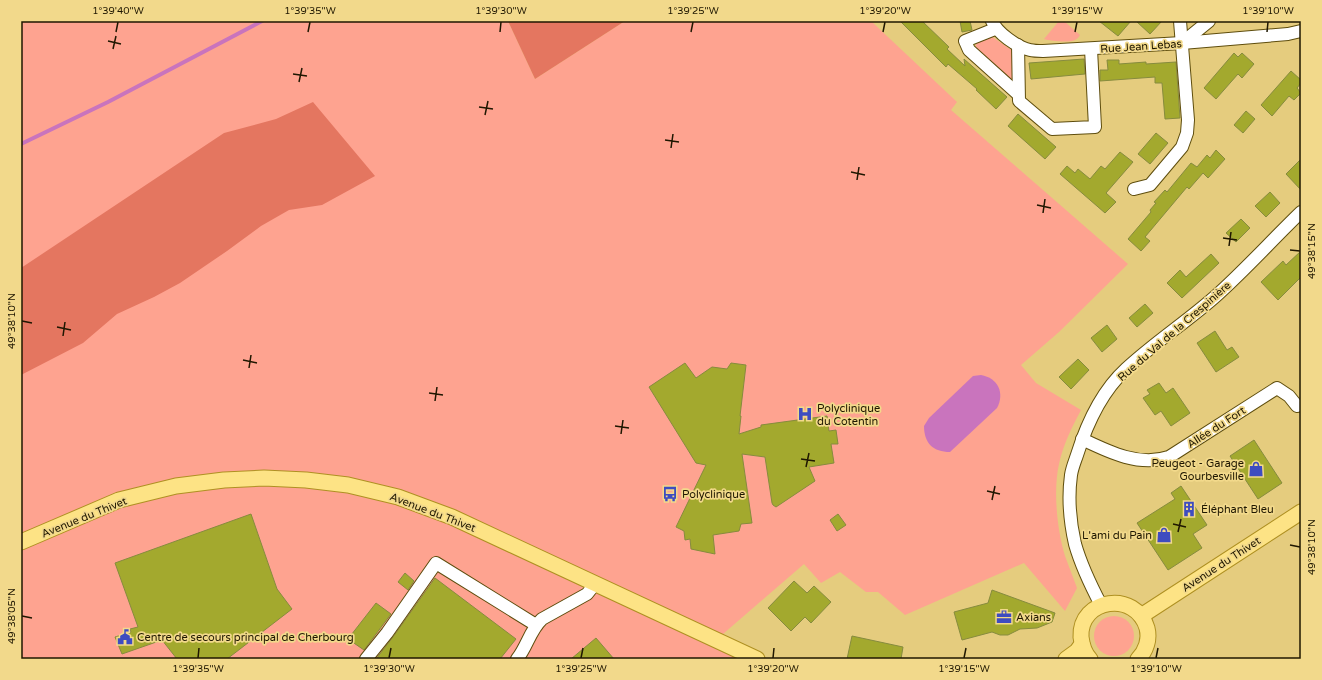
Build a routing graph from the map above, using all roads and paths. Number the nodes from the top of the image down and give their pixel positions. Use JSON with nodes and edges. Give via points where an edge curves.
{"nodes":[{"id":1,"x":1180,"y":21,"type":"edge"},
{"id":2,"x":1209,"y":21,"type":"edge"},
{"id":3,"x":994,"y":25,"type":"edge"},
{"id":4,"x":1301,"y":31,"type":"edge"},
{"id":5,"x":1182,"y":43,"type":"junction"},
{"id":6,"x":1018,"y":46,"type":"junction"},
{"id":7,"x":1091,"y":49,"type":"junction"},
{"id":8,"x":1018,"y":94,"type":"junction"},
{"id":9,"x":1134,"y":189,"type":"dead end"},
{"id":10,"x":1301,"y":212,"type":"edge"},
{"id":11,"x":1297,"y":406,"type":"dead end"},
{"id":12,"x":1082,"y":439,"type":"junction"},
{"id":13,"x":1301,"y":512,"type":"edge"},
{"id":14,"x":21,"y":542,"type":"edge"},
{"id":15,"x":595,"y":584,"type":"junction"},
{"id":16,"x":1101,"y":605,"type":"junction"},
{"id":17,"x":1141,"y":616,"type":"junction"},
{"id":18,"x":536,"y":625,"type":"junction"},
{"id":19,"x":1082,"y":644,"type":"junction"},
{"id":20,"x":1143,"y":656,"type":"edge"},
{"id":21,"x":366,"y":659,"type":"edge"},
{"id":22,"x":517,"y":659,"type":"edge"},
{"id":23,"x":757,"y":659,"type":"edge"},
{"id":24,"x":1066,"y":659,"type":"edge"},
{"id":25,"x":1090,"y":659,"type":"edge"}],
"edges":[{"from":1,"to":5,"type":"street"},
{"from":2,"to":5,"type":"street"},
{"from":3,"to":6,"type":"street","name":"Rue Jean Lebas"},
{"from":3,"to":8,"type":"street","via":[[965,41],[969,50]]},
{"from":4,"to":5,"type":"street","name":"Rue Jean Lebas"},
{"from":5,"to":7,"type":"street","name":"Rue Jean Lebas"},
{"from":5,"to":9,"type":"street","via":[[1188,120],[1182,147],[1150,185]]},
{"from":6,"to":7,"type":"street","name":"Rue Jean Lebas","via":[[1043,51]]},
{"from":6,"to":8,"type":"street"},
{"from":7,"to":8,"type":"street","via":[[1095,127],[1052,129],[1019,101]]},
{"from":10,"to":12,"type":"street","name":"Rue du Val de la Crespinière","via":[[1217,295],[1125,370],[1104,393]]},
{"from":11,"to":12,"type":"street","name":"Allée du Fort","via":[[1289,396],[1277,388],[1169,457],[1158,461],[1138,460],[1113,454]]},
{"from":12,"to":16,"type":"street","name":"Rue du Val de la Crespinière","via":[[1071,474],[1072,526],[1075,545]]},
{"from":13,"to":17,"type":"main road","name":"Avenue du Thivet"},
{"from":14,"to":15,"type":"main road","name":"Avenue du Thivet","via":[[119,500],[176,486],[264,478],[306,480],[348,485],[398,497],[452,517]]},
{"from":15,"to":18,"type":"street","via":[[587,594]]},
{"from":15,"to":23,"type":"main road","name":"Avenue du Thivet"},
{"from":16,"to":17,"type":"main road","via":[[1112,602],[1123,604],[1133,608]]},
{"from":16,"to":19,"type":"main road","via":[[1084,620],[1081,631]]},
{"from":17,"to":20,"type":"main road","via":[[1148,632]]},
{"from":18,"to":21,"type":"street","via":[[436,563]]},
{"from":18,"to":22,"type":"street"},
{"from":19,"to":24,"type":"main road"},
{"from":19,"to":25,"type":"main road"}]}
